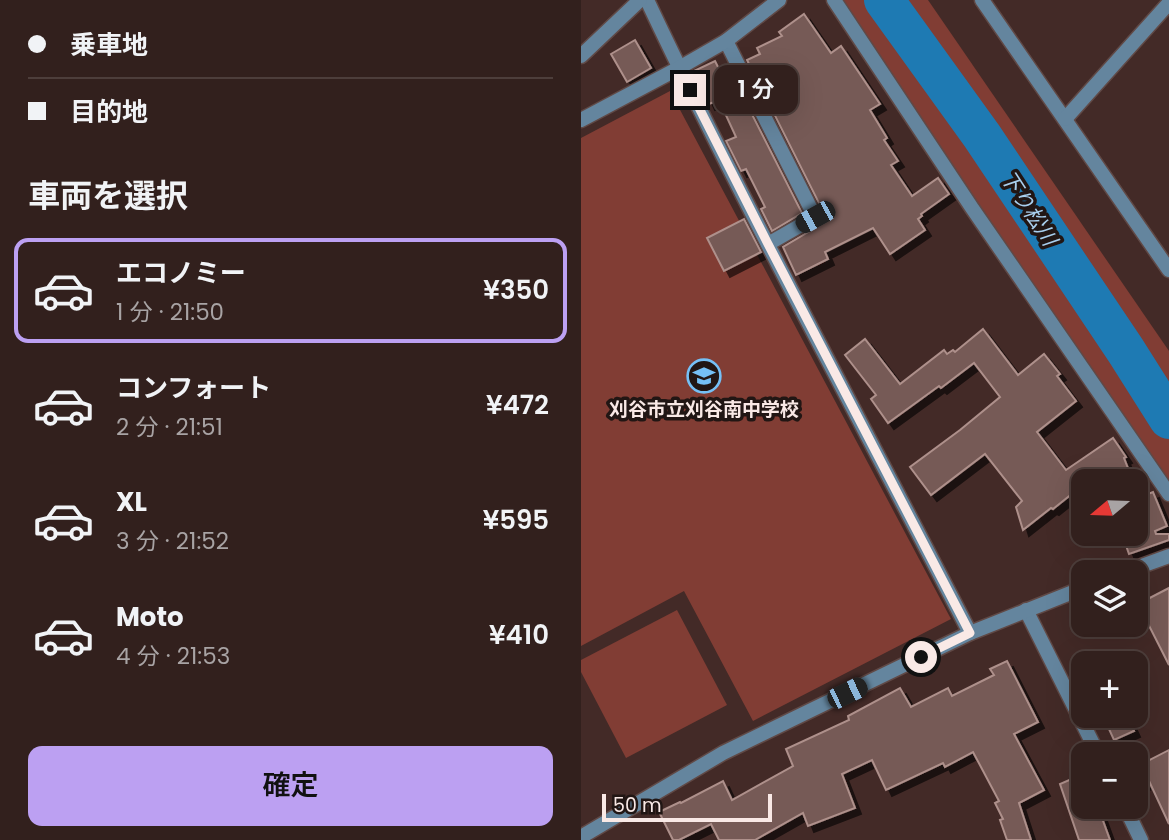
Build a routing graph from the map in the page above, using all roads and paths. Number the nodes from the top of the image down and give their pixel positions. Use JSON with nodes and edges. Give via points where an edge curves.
{"nodes":[{"id":1,"x":640,"y":0,"type":"edge"},
{"id":2,"x":647,"y":0,"type":"edge"},
{"id":3,"x":779,"y":0,"type":"edge"},
{"id":4,"x":834,"y":0,"type":"edge"},
{"id":5,"x":982,"y":0,"type":"edge"},
{"id":6,"x":1169,"y":3,"type":"edge"},
{"id":7,"x":726,"y":41,"type":"junction"},
{"id":8,"x":581,"y":56,"type":"edge"},
{"id":9,"x":679,"y":68,"type":"junction"},
{"id":10,"x":1065,"y":119,"type":"junction"},
{"id":11,"x":581,"y":120,"type":"edge"},
{"id":12,"x":768,"y":244,"type":"junction"},
{"id":13,"x":1169,"y":270,"type":"edge"},
{"id":14,"x":1169,"y":494,"type":"edge"},
{"id":15,"x":1169,"y":556,"type":"edge"},
{"id":16,"x":1148,"y":564,"type":"edge"},
{"id":17,"x":1071,"y":593,"type":"edge"},
{"id":18,"x":1026,"y":610,"type":"junction"},
{"id":19,"x":970,"y":633,"type":"junction"},
{"id":20,"x":1092,"y":742,"type":"edge"},
{"id":21,"x":1131,"y":819,"type":"edge"},
{"id":22,"x":584,"y":837,"type":"edge"},
{"id":23,"x":1141,"y":840,"type":"edge"}],
"edges":[{"from":1,"to":8,"type":"street"},
{"from":2,"to":9,"type":"street"},
{"from":3,"to":7,"type":"street"},
{"from":4,"to":14,"type":"street"},
{"from":5,"to":10,"type":"street"},
{"from":6,"to":10,"type":"street"},
{"from":7,"to":9,"type":"street"},
{"from":7,"to":12,"type":"street","via":[[815,217]]},
{"from":9,"to":11,"type":"street"},
{"from":9,"to":12,"type":"street"},
{"from":10,"to":13,"type":"street"},
{"from":12,"to":19,"type":"street"},
{"from":15,"to":16,"type":"street"},
{"from":17,"to":18,"type":"street"},
{"from":18,"to":19,"type":"street"},
{"from":18,"to":20,"type":"street"},
{"from":19,"to":22,"type":"street","via":[[723,753]]},
{"from":21,"to":23,"type":"street"}]}
